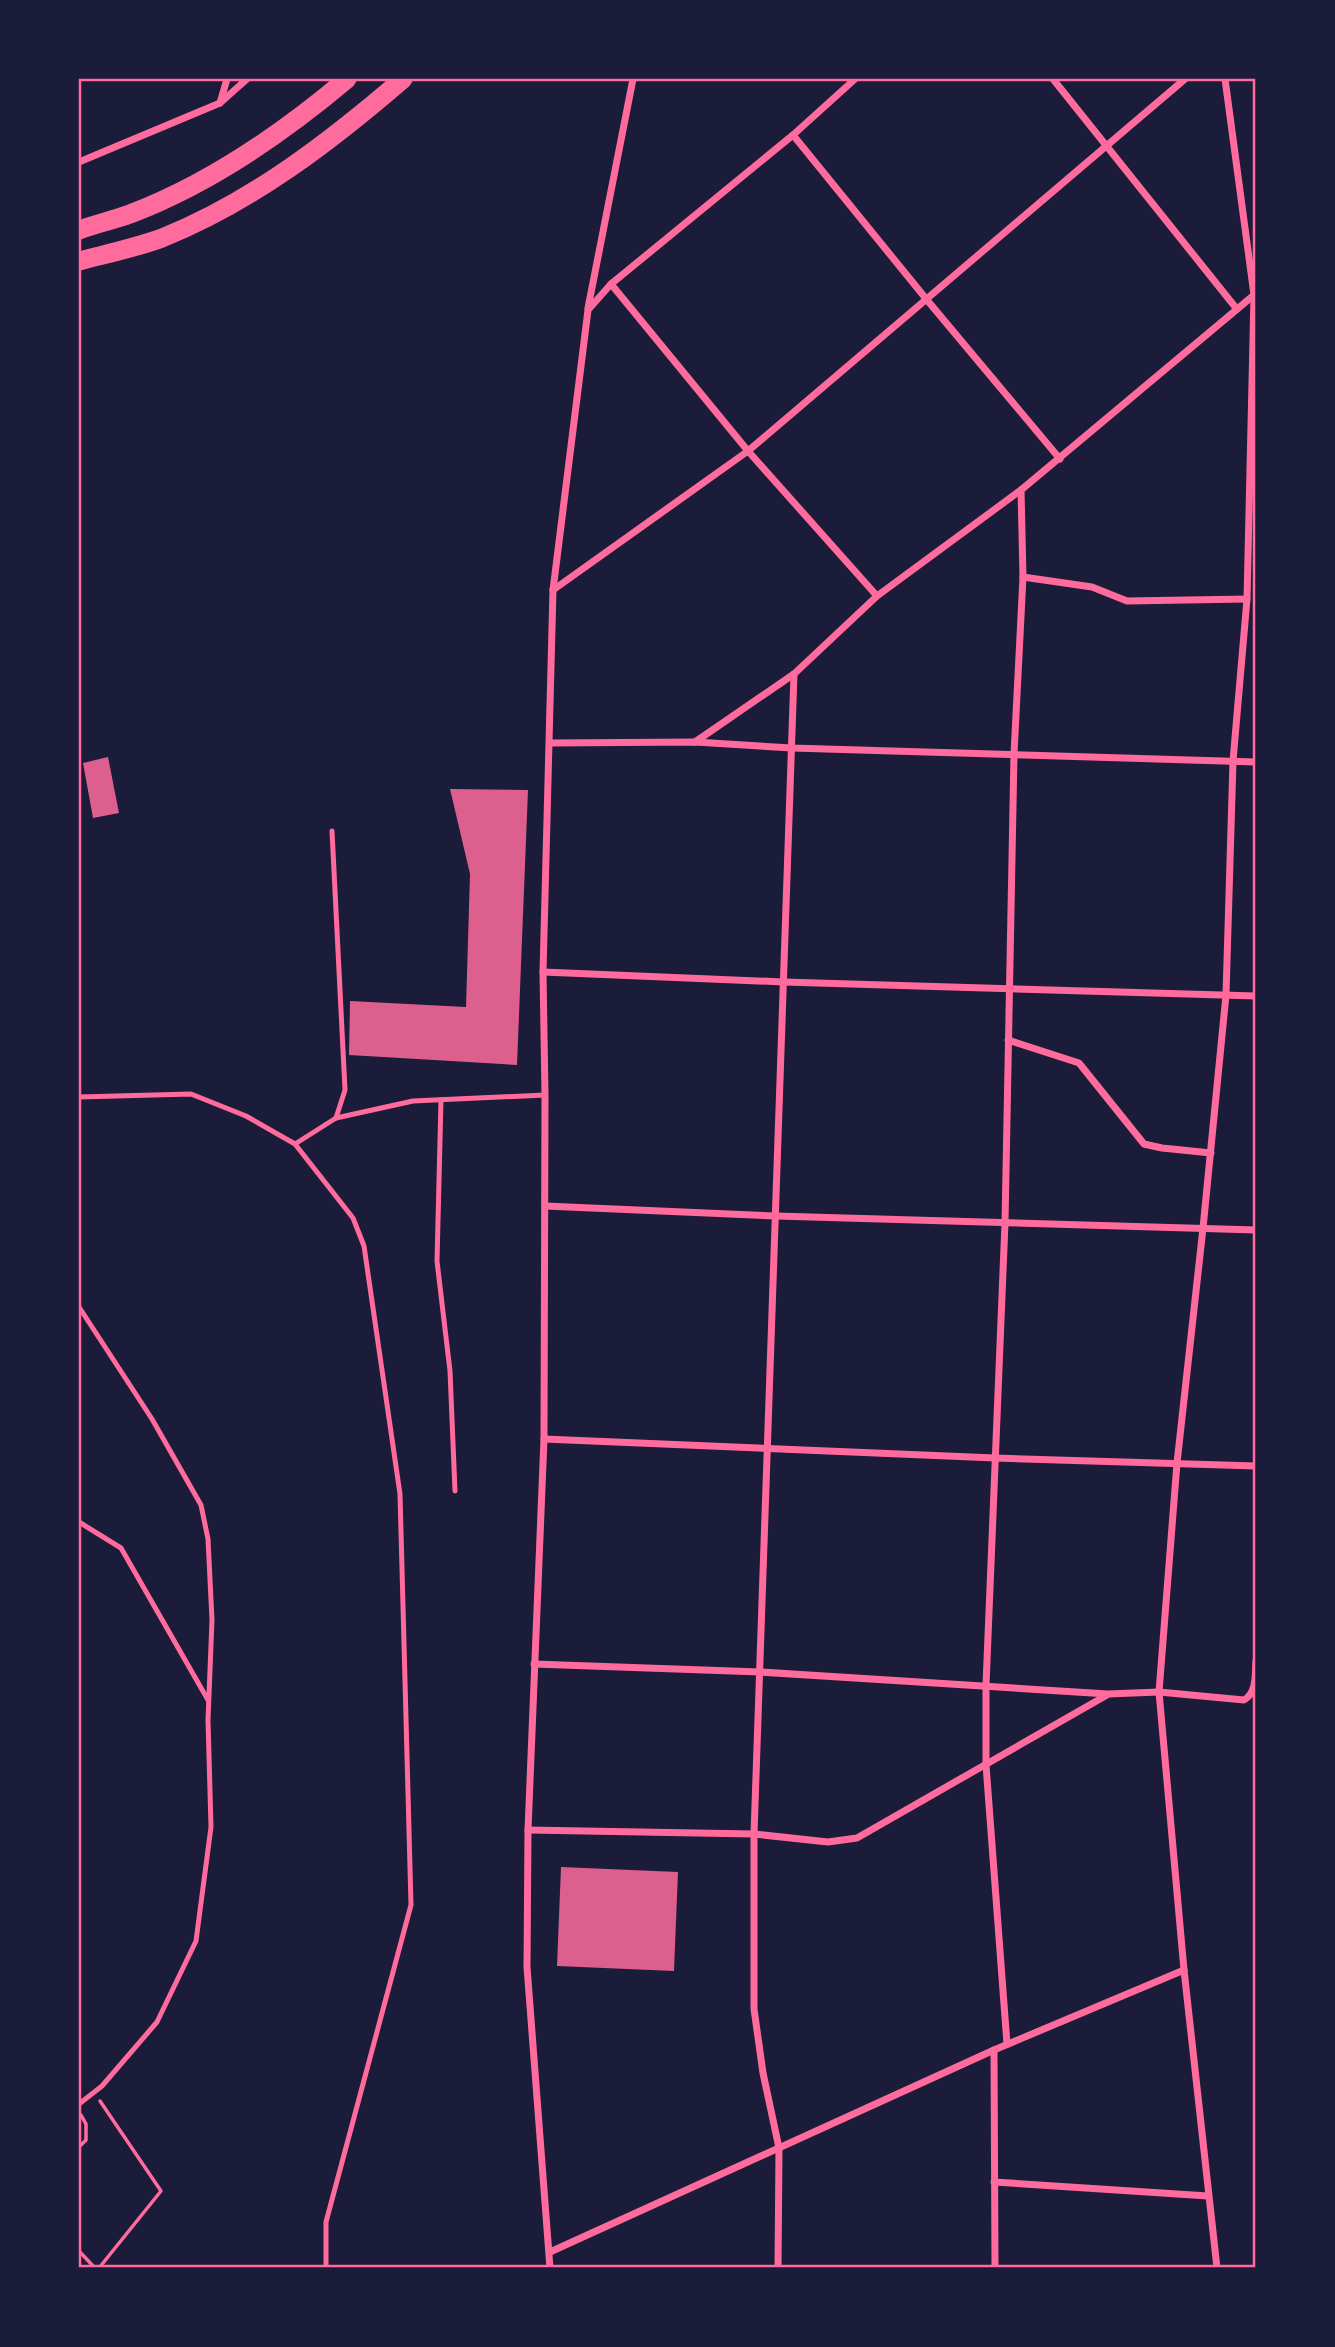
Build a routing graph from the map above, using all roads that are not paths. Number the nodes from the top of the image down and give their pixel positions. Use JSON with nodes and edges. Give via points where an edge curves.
{"nodes":[{"id":1,"x":227,"y":79,"type":"edge"},
{"id":2,"x":247,"y":79,"type":"edge"},
{"id":3,"x":347,"y":79,"type":"edge"},
{"id":4,"x":403,"y":79,"type":"edge"},
{"id":5,"x":633,"y":79,"type":"edge"},
{"id":6,"x":855,"y":79,"type":"edge"},
{"id":7,"x":1053,"y":79,"type":"edge"},
{"id":8,"x":1185,"y":79,"type":"edge"},
{"id":9,"x":1225,"y":79,"type":"edge"},
{"id":10,"x":220,"y":103,"type":"junction"},
{"id":11,"x":793,"y":135,"type":"junction"},
{"id":12,"x":1107,"y":145,"type":"junction"},
{"id":13,"x":79,"y":162,"type":"edge"},
{"id":14,"x":79,"y":230,"type":"edge"},
{"id":15,"x":79,"y":261,"type":"edge"},
{"id":16,"x":611,"y":284,"type":"junction"},
{"id":17,"x":1254,"y":295,"type":"junction"},
{"id":18,"x":927,"y":300,"type":"junction"},
{"id":19,"x":1236,"y":308,"type":"junction"},
{"id":20,"x":587,"y":310,"type":"junction"},
{"id":21,"x":748,"y":451,"type":"junction"},
{"id":22,"x":1060,"y":458,"type":"junction"},
{"id":23,"x":1021,"y":490,"type":"junction"},
{"id":24,"x":1023,"y":577,"type":"junction"},
{"id":25,"x":552,"y":590,"type":"junction"},
{"id":26,"x":877,"y":596,"type":"junction"},
{"id":27,"x":1247,"y":599,"type":"junction"},
{"id":28,"x":794,"y":674,"type":"junction"},
{"id":29,"x":695,"y":741,"type":"junction"},
{"id":30,"x":550,"y":743,"type":"junction"},
{"id":31,"x":792,"y":748,"type":"junction"},
{"id":32,"x":1014,"y":754,"type":"junction"},
{"id":33,"x":1233,"y":761,"type":"junction"},
{"id":34,"x":1256,"y":762,"type":"edge"},
{"id":35,"x":332,"y":831,"type":"dead end"},
{"id":36,"x":543,"y":972,"type":"junction"},
{"id":37,"x":784,"y":982,"type":"junction"},
{"id":38,"x":1008,"y":989,"type":"junction"},
{"id":39,"x":1226,"y":995,"type":"junction"},
{"id":40,"x":1256,"y":996,"type":"edge"},
{"id":41,"x":1007,"y":1040,"type":"junction"},
{"id":42,"x":545,"y":1095,"type":"junction"},
{"id":43,"x":79,"y":1097,"type":"edge"},
{"id":44,"x":441,"y":1100,"type":"junction"},
{"id":45,"x":337,"y":1118,"type":"junction"},
{"id":46,"x":295,"y":1144,"type":"junction"},
{"id":47,"x":1211,"y":1153,"type":"junction"},
{"id":48,"x":545,"y":1206,"type":"junction"},
{"id":49,"x":776,"y":1216,"type":"junction"},
{"id":50,"x":1005,"y":1223,"type":"junction"},
{"id":51,"x":1203,"y":1228,"type":"junction"},
{"id":52,"x":1256,"y":1230,"type":"edge"},
{"id":53,"x":79,"y":1307,"type":"edge"},
{"id":54,"x":544,"y":1439,"type":"junction"},
{"id":55,"x":768,"y":1449,"type":"junction"},
{"id":56,"x":995,"y":1458,"type":"junction"},
{"id":57,"x":1177,"y":1462,"type":"junction"},
{"id":58,"x":1256,"y":1466,"type":"edge"},
{"id":59,"x":455,"y":1491,"type":"dead end"},
{"id":60,"x":79,"y":1522,"type":"edge"},
{"id":61,"x":1256,"y":1661,"type":"edge"},
{"id":62,"x":534,"y":1664,"type":"junction"},
{"id":63,"x":760,"y":1672,"type":"junction"},
{"id":64,"x":986,"y":1685,"type":"junction"},
{"id":65,"x":1159,"y":1692,"type":"junction"},
{"id":66,"x":1108,"y":1694,"type":"junction"},
{"id":67,"x":209,"y":1701,"type":"junction"},
{"id":68,"x":986,"y":1765,"type":"junction"},
{"id":69,"x":528,"y":1829,"type":"junction"},
{"id":70,"x":754,"y":1834,"type":"junction"},
{"id":71,"x":1184,"y":1970,"type":"junction"},
{"id":72,"x":1007,"y":2044,"type":"junction"},
{"id":73,"x":993,"y":2050,"type":"junction"},
{"id":74,"x":79,"y":2104,"type":"edge"},
{"id":75,"x":779,"y":2148,"type":"junction"},
{"id":76,"x":994,"y":2182,"type":"junction"},
{"id":77,"x":1208,"y":2196,"type":"junction"},
{"id":78,"x":550,"y":2252,"type":"junction"},
{"id":79,"x":326,"y":2268,"type":"edge"},
{"id":80,"x":550,"y":2268,"type":"edge"},
{"id":81,"x":778,"y":2268,"type":"edge"},
{"id":82,"x":995,"y":2268,"type":"edge"},
{"id":83,"x":1217,"y":2268,"type":"edge"}],
"edges":[{"from":1,"to":10,"type":"street"},
{"from":2,"to":10,"type":"street"},
{"from":3,"to":14,"type":"highway","via":[[259,146],[189,186],[130,214]]},
{"from":4,"to":15,"type":"highway","via":[[347,126],[238,201],[161,238]]},
{"from":5,"to":20,"type":"street"},
{"from":6,"to":11,"type":"street"},
{"from":7,"to":12,"type":"street"},
{"from":8,"to":12,"type":"street"},
{"from":9,"to":17,"type":"street"},
{"from":10,"to":13,"type":"street"},
{"from":11,"to":16,"type":"street"},
{"from":11,"to":18,"type":"street"},
{"from":12,"to":18,"type":"street"},
{"from":12,"to":19,"type":"street"},
{"from":16,"to":20,"type":"street"},
{"from":16,"to":21,"type":"street"},
{"from":17,"to":19,"type":"street"},
{"from":17,"to":27,"type":"street"},
{"from":18,"to":21,"type":"street"},
{"from":18,"to":22,"type":"street"},
{"from":19,"to":22,"type":"street"},
{"from":20,"to":25,"type":"street"},
{"from":21,"to":25,"type":"street"},
{"from":21,"to":26,"type":"street"},
{"from":22,"to":23,"type":"street"},
{"from":23,"to":24,"type":"street"},
{"from":23,"to":26,"type":"street"},
{"from":24,"to":27,"type":"street","via":[[1092,587],[1127,601]]},
{"from":24,"to":32,"type":"street"},
{"from":25,"to":30,"type":"street"},
{"from":26,"to":28,"type":"street"},
{"from":27,"to":33,"type":"street"},
{"from":28,"to":29,"type":"street"},
{"from":28,"to":31,"type":"street"},
{"from":29,"to":30,"type":"street"},
{"from":29,"to":31,"type":"street"},
{"from":30,"to":36,"type":"street"},
{"from":31,"to":32,"type":"street"},
{"from":31,"to":37,"type":"street"},
{"from":32,"to":33,"type":"street"},
{"from":32,"to":38,"type":"street"},
{"from":33,"to":34,"type":"street"},
{"from":33,"to":39,"type":"street"},
{"from":35,"to":45,"type":"lane","via":[[345,1090]]},
{"from":36,"to":37,"type":"street"},
{"from":36,"to":42,"type":"street"},
{"from":37,"to":38,"type":"street"},
{"from":37,"to":49,"type":"street"},
{"from":38,"to":39,"type":"street"},
{"from":38,"to":41,"type":"street"},
{"from":39,"to":40,"type":"street"},
{"from":39,"to":47,"type":"street"},
{"from":41,"to":47,"type":"street","via":[[1079,1063],[1144,1144]]},
{"from":41,"to":50,"type":"street"},
{"from":42,"to":44,"type":"lane"},
{"from":42,"to":48,"type":"street"},
{"from":43,"to":46,"type":"lane","via":[[191,1094],[246,1116]]},
{"from":44,"to":45,"type":"lane","via":[[413,1101]]},
{"from":44,"to":59,"type":"lane","via":[[437,1261],[450,1371]]},
{"from":45,"to":46,"type":"lane"},
{"from":46,"to":79,"type":"lane","via":[[354,1217],[364,1246],[400,1494],[411,1905],[326,2222]]},
{"from":47,"to":51,"type":"street"},
{"from":48,"to":49,"type":"street"},
{"from":48,"to":54,"type":"street"},
{"from":49,"to":50,"type":"street"},
{"from":49,"to":55,"type":"street"},
{"from":50,"to":51,"type":"street"},
{"from":50,"to":56,"type":"street"},
{"from":51,"to":52,"type":"street"},
{"from":51,"to":57,"type":"street"},
{"from":53,"to":67,"type":"lane","via":[[201,1505],[208,1539],[212,1620]]},
{"from":54,"to":55,"type":"street"},
{"from":54,"to":62,"type":"street"},
{"from":55,"to":56,"type":"street"},
{"from":55,"to":63,"type":"street"},
{"from":56,"to":57,"type":"street"},
{"from":56,"to":64,"type":"street"},
{"from":57,"to":58,"type":"street"},
{"from":57,"to":65,"type":"street"},
{"from":60,"to":67,"type":"lane","via":[[121,1548]]},
{"from":61,"to":65,"type":"street","via":[[1253,1692],[1244,1700]]},
{"from":62,"to":63,"type":"street"},
{"from":62,"to":69,"type":"street"},
{"from":63,"to":64,"type":"street"},
{"from":63,"to":70,"type":"street"},
{"from":64,"to":66,"type":"street"},
{"from":64,"to":68,"type":"street"},
{"from":65,"to":66,"type":"street"},
{"from":65,"to":71,"type":"street"},
{"from":66,"to":68,"type":"street"},
{"from":67,"to":74,"type":"lane","via":[[211,1826],[196,1941],[158,2022]]},
{"from":68,"to":70,"type":"street","via":[[857,1839],[828,1842]]},
{"from":68,"to":72,"type":"street"},
{"from":69,"to":70,"type":"street"},
{"from":69,"to":78,"type":"street","via":[[527,1967]]},
{"from":70,"to":75,"type":"street","via":[[754,2009]]},
{"from":71,"to":72,"type":"street"},
{"from":71,"to":77,"type":"street"},
{"from":72,"to":73,"type":"street"},
{"from":73,"to":75,"type":"street"},
{"from":73,"to":76,"type":"street"},
{"from":75,"to":78,"type":"street"},
{"from":75,"to":81,"type":"street"},
{"from":76,"to":77,"type":"street"},
{"from":76,"to":82,"type":"street"},
{"from":77,"to":83,"type":"street"},
{"from":78,"to":80,"type":"street"}]}
